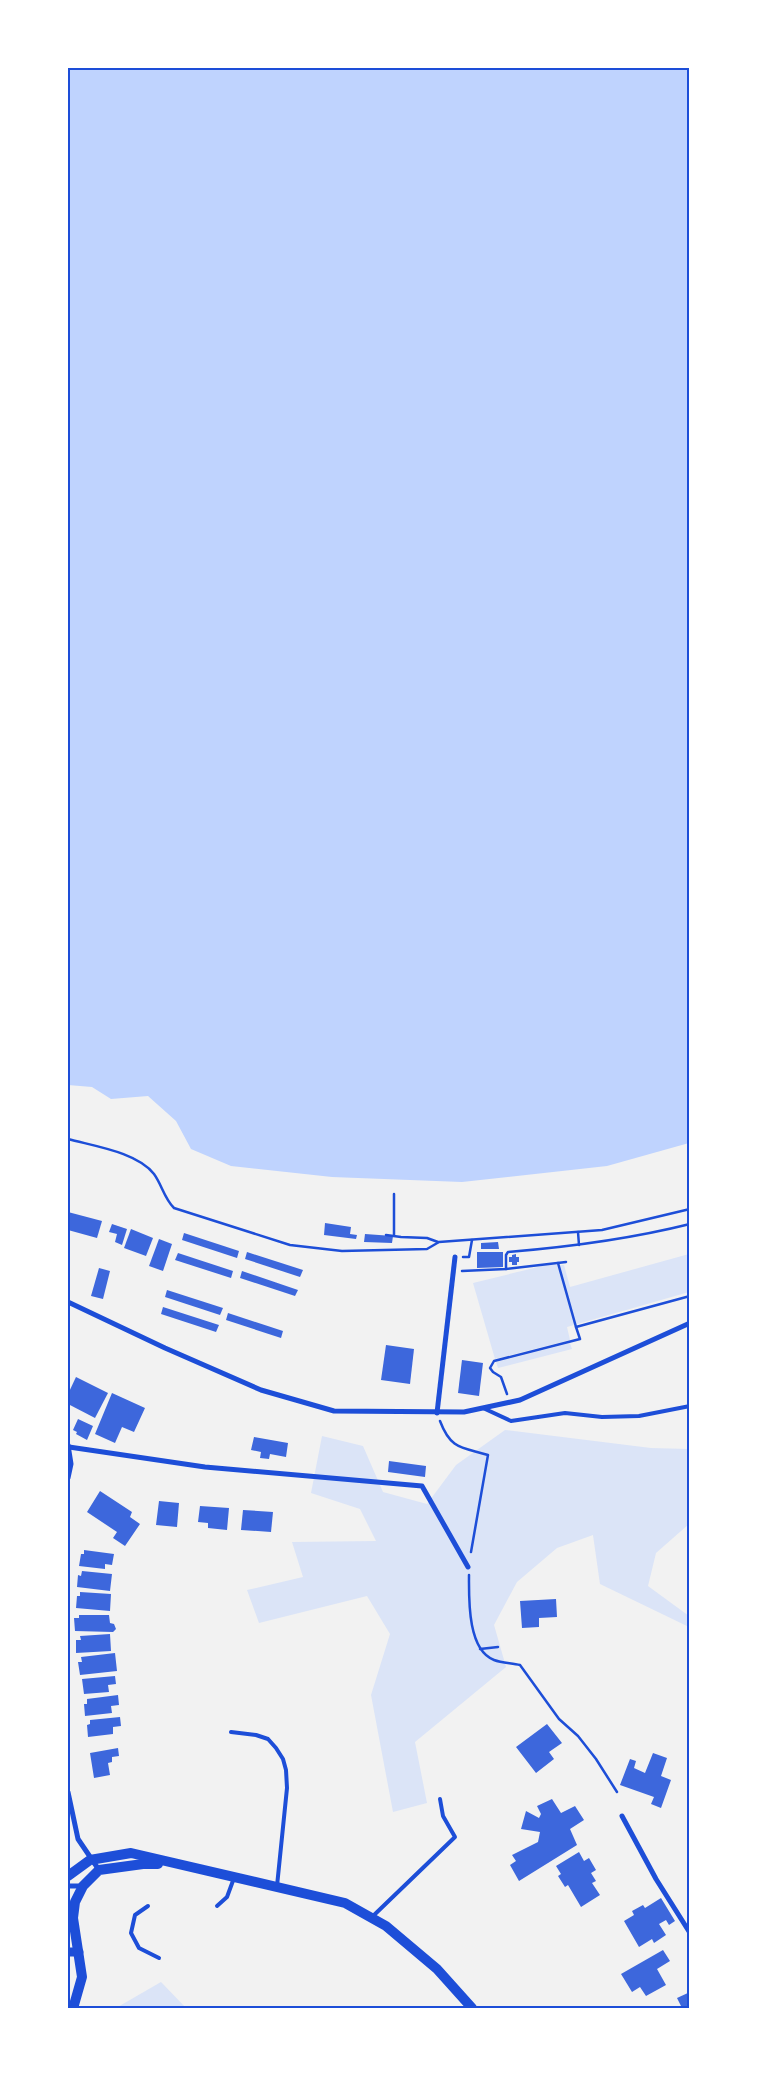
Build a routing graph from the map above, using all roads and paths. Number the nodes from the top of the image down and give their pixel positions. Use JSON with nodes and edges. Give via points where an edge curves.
{"nodes":[{"id":1,"x":68,"y":1139,"type":"edge"},
{"id":2,"x":394,"y":1194,"type":"dead end"},
{"id":3,"x":690,"y":1209,"type":"edge"},
{"id":4,"x":690,"y":1224,"type":"edge"},
{"id":5,"x":578,"y":1232,"type":"junction"},
{"id":6,"x":386,"y":1235,"type":"dead end"},
{"id":7,"x":394,"y":1236,"type":"junction"},
{"id":8,"x":472,"y":1240,"type":"junction"},
{"id":9,"x":439,"y":1242,"type":"junction"},
{"id":10,"x":579,"y":1245,"type":"junction"},
{"id":11,"x":455,"y":1257,"type":"joint"},
{"id":12,"x":566,"y":1262,"type":"dead end"},
{"id":13,"x":558,"y":1263,"type":"junction"},
{"id":14,"x":506,"y":1269,"type":"junction"},
{"id":15,"x":453,"y":1272,"type":"junction"},
{"id":16,"x":690,"y":1296,"type":"edge"},
{"id":17,"x":68,"y":1302,"type":"edge"},
{"id":18,"x":690,"y":1323,"type":"edge"},
{"id":19,"x":576,"y":1327,"type":"junction"},
{"id":20,"x":506,"y":1388,"type":"dead end"},
{"id":21,"x":690,"y":1406,"type":"edge"},
{"id":22,"x":483,"y":1408,"type":"junction"},
{"id":23,"x":437,"y":1413,"type":"junction"},
{"id":24,"x":68,"y":1446,"type":"edge"},
{"id":25,"x":68,"y":1478,"type":"edge"},
{"id":26,"x":470,"y":1557,"type":"dead end"},
{"id":27,"x":468,"y":1567,"type":"dead end"},
{"id":28,"x":469,"y":1575,"type":"dead end"},
{"id":29,"x":498,"y":1647,"type":"dead end"},
{"id":30,"x":480,"y":1649,"type":"junction"},
{"id":31,"x":231,"y":1732,"type":"dead end"},
{"id":32,"x":68,"y":1792,"type":"edge"},
{"id":33,"x":617,"y":1792,"type":"dead end"},
{"id":34,"x":440,"y":1799,"type":"dead end"},
{"id":35,"x":622,"y":1816,"type":"dead end"},
{"id":36,"x":90,"y":1860,"type":"junction"},
{"id":37,"x":177,"y":1865,"type":"junction"},
{"id":38,"x":98,"y":1870,"type":"junction"},
{"id":39,"x":68,"y":1876,"type":"edge"},
{"id":40,"x":234,"y":1878,"type":"junction"},
{"id":41,"x":68,"y":1886,"type":"edge"},
{"id":42,"x":83,"y":1886,"type":"junction"},
{"id":43,"x":277,"y":1888,"type":"junction"},
{"id":44,"x":148,"y":1906,"type":"dead end"},
{"id":45,"x":217,"y":1906,"type":"dead end"},
{"id":46,"x":70,"y":1918,"type":"edge"},
{"id":47,"x":371,"y":1918,"type":"junction"},
{"id":48,"x":690,"y":1933,"type":"edge"},
{"id":49,"x":68,"y":1952,"type":"edge"},
{"id":50,"x":79,"y":1952,"type":"junction"},
{"id":51,"x":159,"y":1958,"type":"dead end"},
{"id":52,"x":68,"y":1995,"type":"edge"},
{"id":53,"x":75,"y":2007,"type":"edge"},
{"id":54,"x":472,"y":2008,"type":"edge"}],
"edges":[{"from":1,"to":9,"type":"path","via":[[133,1157],[153,1172],[167,1201],[174,1208],[290,1246],[342,1251],[399,1251],[427,1249]]},
{"from":2,"to":7,"type":"path"},
{"from":3,"to":5,"type":"path","via":[[642,1222]]},
{"from":4,"to":10,"type":"path"},
{"from":5,"to":8,"type":"path"},
{"from":5,"to":10,"type":"path"},
{"from":6,"to":7,"type":"path"},
{"from":7,"to":9,"type":"path"},
{"from":8,"to":9,"type":"path"},
{"from":8,"to":11,"type":"path","via":[[469,1257]]},
{"from":10,"to":14,"type":"path","via":[[508,1252]]},
{"from":11,"to":15,"type":"street"},
{"from":12,"to":13,"type":"path"},
{"from":13,"to":14,"type":"path"},
{"from":13,"to":19,"type":"path"},
{"from":14,"to":15,"type":"path"},
{"from":15,"to":23,"type":"street"},
{"from":16,"to":19,"type":"path"},
{"from":17,"to":23,"type":"street","via":[[261,1390],[334,1411]]},
{"from":18,"to":22,"type":"street","via":[[520,1400]]},
{"from":19,"to":20,"type":"path","via":[[580,1339],[494,1361],[490,1368],[501,1377]]},
{"from":21,"to":22,"type":"lane","via":[[639,1416],[565,1413],[511,1421]]},
{"from":22,"to":23,"type":"street"},
{"from":23,"to":26,"type":"path","via":[[445,1435],[453,1444],[488,1455]]},
{"from":24,"to":25,"type":"street","via":[[71,1464]]},
{"from":24,"to":27,"type":"street","via":[[205,1467],[422,1486]]},
{"from":28,"to":30,"type":"path","via":[[468,1611]]},
{"from":29,"to":30,"type":"path"},
{"from":30,"to":33,"type":"path","via":[[492,1660],[520,1665],[559,1719],[596,1759]]},
{"from":31,"to":43,"type":"lane","via":[[268,1739],[283,1759],[287,1788]]},
{"from":32,"to":36,"type":"street","via":[[78,1839]]},
{"from":34,"to":47,"type":"lane","via":[[443,1816],[455,1837]]},
{"from":35,"to":48,"type":"street"},
{"from":36,"to":37,"type":"main road","via":[[131,1853]]},
{"from":36,"to":38,"type":"street"},
{"from":36,"to":39,"type":"main road"},
{"from":37,"to":38,"type":"main road","via":[[143,1864]]},
{"from":37,"to":40,"type":"main road"},
{"from":38,"to":42,"type":"main road"},
{"from":40,"to":43,"type":"main road"},
{"from":40,"to":45,"type":"lane","via":[[227,1897]]},
{"from":41,"to":42,"type":"street"},
{"from":42,"to":46,"type":"main road"},
{"from":43,"to":47,"type":"main road","via":[[345,1903]]},
{"from":44,"to":51,"type":"lane","via":[[136,1915],[131,1933],[139,1948]]},
{"from":46,"to":50,"type":"main road"},
{"from":47,"to":54,"type":"main road","via":[[386,1926],[437,1969]]},
{"from":49,"to":50,"type":"street"},
{"from":50,"to":53,"type":"main road","via":[[82,1977]]},
{"from":52,"to":53,"type":"main road"}]}
